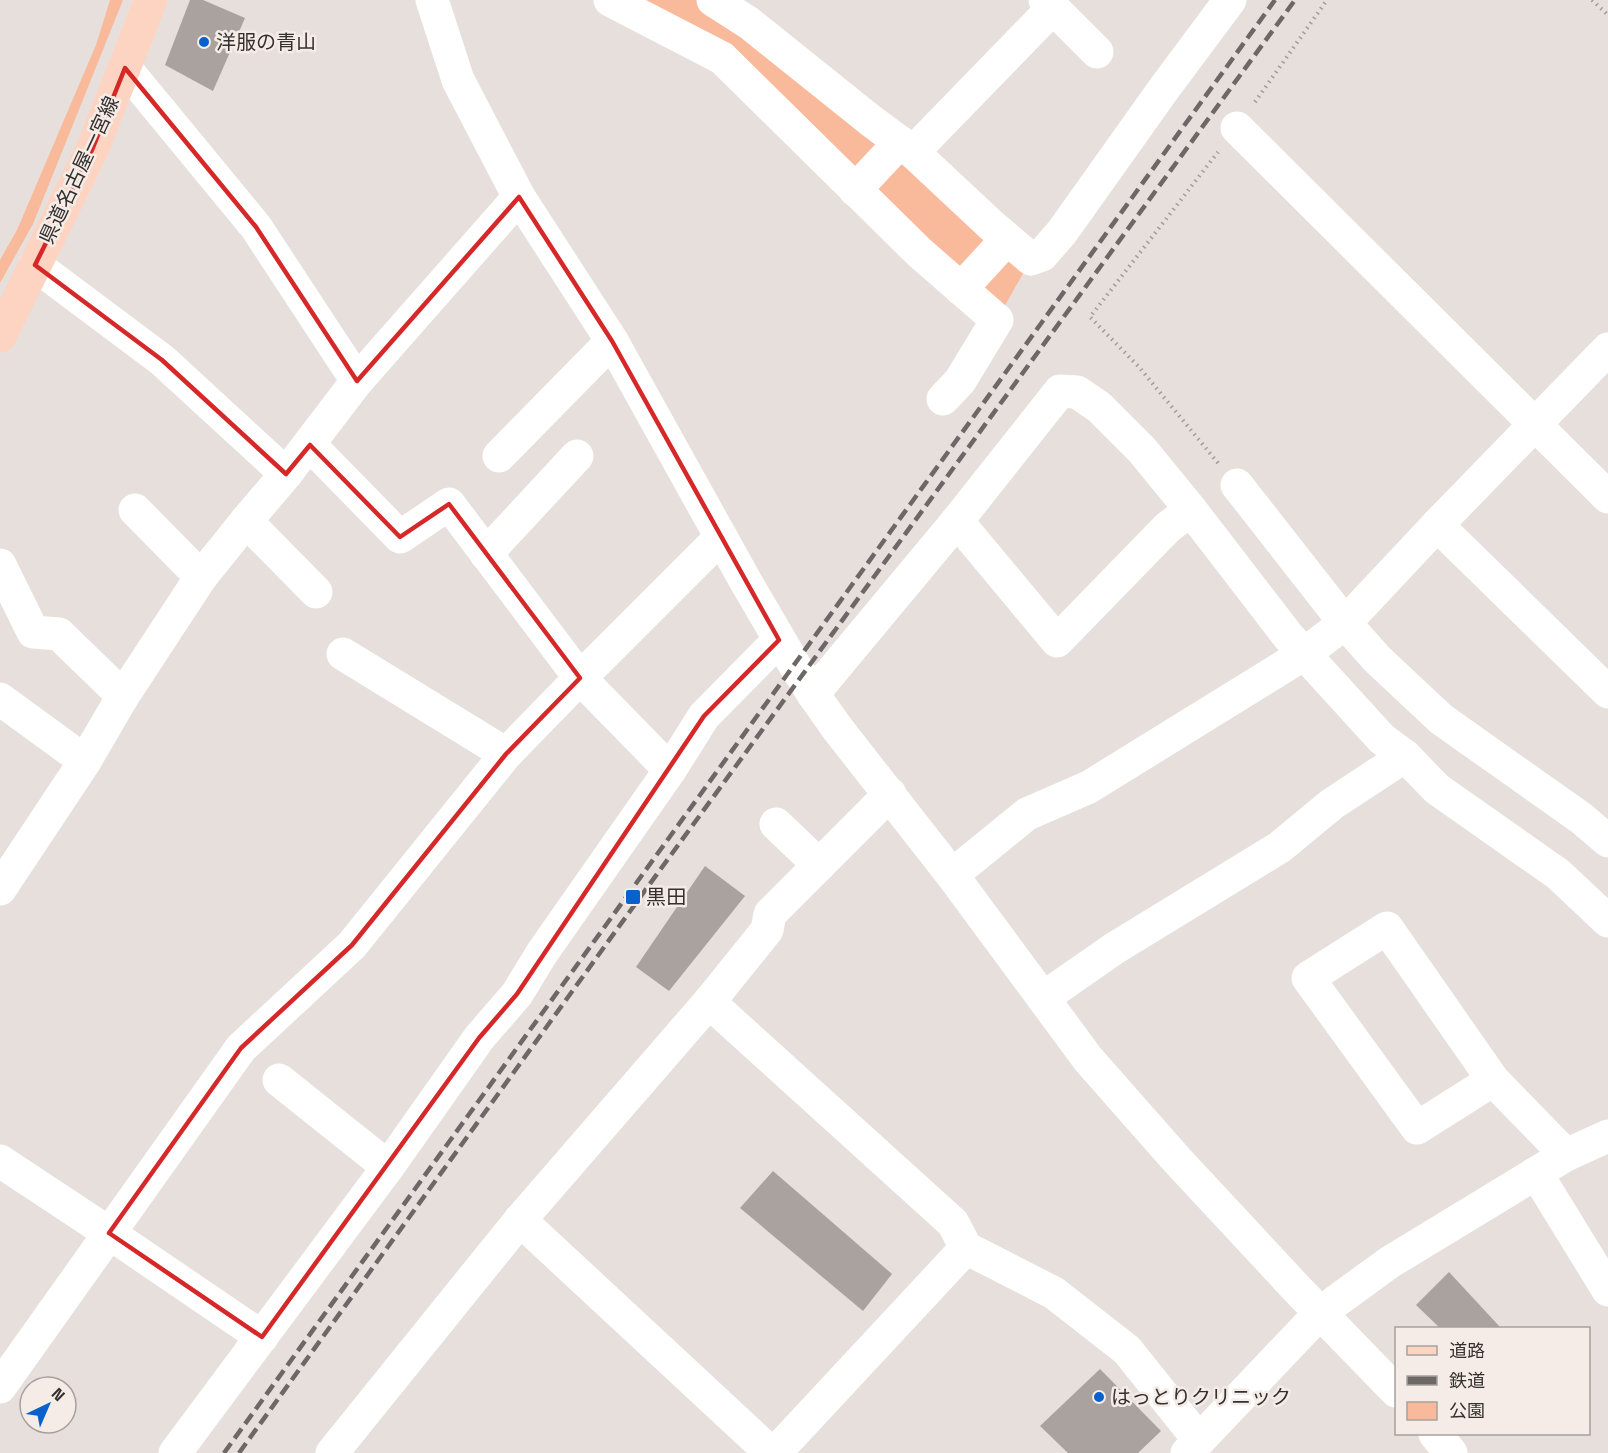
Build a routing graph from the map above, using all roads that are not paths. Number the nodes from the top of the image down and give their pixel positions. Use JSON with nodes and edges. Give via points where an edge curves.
{"nodes":[{"id":1,"x":152,"y":0,"type":"edge"},
{"id":2,"x":432,"y":0,"type":"edge"},
{"id":3,"x":610,"y":0,"type":"edge"},
{"id":4,"x":713,"y":0,"type":"edge"},
{"id":5,"x":1230,"y":0,"type":"edge"},
{"id":6,"x":1049,"y":4,"type":"edge"},
{"id":7,"x":749,"y":23,"type":"junction"},
{"id":8,"x":1097,"y":52,"type":"dead end"},
{"id":9,"x":722,"y":58,"type":"junction"},
{"id":10,"x":125,"y":68,"type":"junction"},
{"id":11,"x":1237,"y":128,"type":"road end"},
{"id":12,"x":906,"y":147,"type":"junction"},
{"id":13,"x":855,"y":190,"type":"junction"},
{"id":14,"x":519,"y":197,"type":"junction"},
{"id":15,"x":1007,"y":239,"type":"junction"},
{"id":16,"x":36,"y":265,"type":"junction"},
{"id":17,"x":961,"y":289,"type":"junction"},
{"id":18,"x":0,"y":336,"type":"edge"},
{"id":19,"x":612,"y":340,"type":"junction"},
{"id":20,"x":1608,"y":349,"type":"edge"},
{"id":21,"x":357,"y":381,"type":"junction"},
{"id":22,"x":943,"y":399,"type":"dead end"},
{"id":23,"x":1535,"y":426,"type":"junction"},
{"id":24,"x":310,"y":445,"type":"junction"},
{"id":25,"x":499,"y":456,"type":"dead end"},
{"id":26,"x":577,"y":456,"type":"dead end"},
{"id":27,"x":286,"y":474,"type":"junction"},
{"id":28,"x":1237,"y":485,"type":"road end"},
{"id":29,"x":1608,"y":497,"type":"edge"},
{"id":30,"x":135,"y":510,"type":"dead end"},
{"id":31,"x":1191,"y":510,"type":"junction"},
{"id":32,"x":246,"y":521,"type":"junction"},
{"id":33,"x":957,"y":521,"type":"junction"},
{"id":34,"x":1437,"y":525,"type":"junction"},
{"id":35,"x":721,"y":537,"type":"junction"},
{"id":36,"x":486,"y":554,"type":"junction"},
{"id":37,"x":0,"y":565,"type":"edge"},
{"id":38,"x":201,"y":577,"type":"junction"},
{"id":39,"x":316,"y":592,"type":"dead end"},
{"id":40,"x":1345,"y":623,"type":"junction"},
{"id":41,"x":779,"y":640,"type":"junction"},
{"id":42,"x":343,"y":654,"type":"dead end"},
{"id":43,"x":1304,"y":654,"type":"junction"},
{"id":44,"x":580,"y":678,"type":"junction"},
{"id":45,"x":1608,"y":692,"type":"edge"},
{"id":46,"x":813,"y":694,"type":"junction"},
{"id":47,"x":123,"y":696,"type":"junction"},
{"id":48,"x":0,"y":699,"type":"edge"},
{"id":49,"x":506,"y":754,"type":"junction"},
{"id":50,"x":1405,"y":756,"type":"junction"},
{"id":51,"x":85,"y":761,"type":"junction"},
{"id":52,"x":670,"y":770,"type":"junction"},
{"id":53,"x":890,"y":794,"type":"junction"},
{"id":54,"x":776,"y":824,"type":"dead end"},
{"id":55,"x":1608,"y":841,"type":"edge"},
{"id":56,"x":819,"y":865,"type":"junction"},
{"id":57,"x":952,"y":875,"type":"junction"},
{"id":58,"x":0,"y":889,"type":"edge"},
{"id":59,"x":1608,"y":921,"type":"edge"},
{"id":60,"x":1043,"y":998,"type":"junction"},
{"id":61,"x":709,"y":1002,"type":"junction"},
{"id":62,"x":279,"y":1080,"type":"dead end"},
{"id":63,"x":1493,"y":1080,"type":"junction"},
{"id":64,"x":1608,"y":1136,"type":"edge"},
{"id":65,"x":1566,"y":1155,"type":"junction"},
{"id":66,"x":0,"y":1161,"type":"edge"},
{"id":67,"x":388,"y":1167,"type":"junction"},
{"id":68,"x":1536,"y":1173,"type":"junction"},
{"id":69,"x":520,"y":1220,"type":"junction"},
{"id":70,"x":109,"y":1233,"type":"junction"},
{"id":71,"x":966,"y":1248,"type":"junction"},
{"id":72,"x":1608,"y":1290,"type":"edge"},
{"id":73,"x":1320,"y":1313,"type":"junction"},
{"id":74,"x":262,"y":1337,"type":"junction"},
{"id":75,"x":0,"y":1387,"type":"edge"},
{"id":76,"x":1395,"y":1390,"type":"edge"},
{"id":77,"x":1436,"y":1435,"type":"edge"},
{"id":78,"x":1193,"y":1446,"type":"edge"},
{"id":79,"x":175,"y":1453,"type":"edge"},
{"id":80,"x":332,"y":1453,"type":"edge"},
{"id":81,"x":773,"y":1453,"type":"edge"},
{"id":82,"x":1451,"y":1453,"type":"edge"}],
"edges":[{"from":1,"to":10,"type":"main road","name":"県道名古屋一宮線"},
{"from":2,"to":14,"type":"street","via":[[458,80]]},
{"from":3,"to":9,"type":"street"},
{"from":4,"to":7,"type":"street"},
{"from":5,"to":15,"type":"street","via":[[1042,255],[1031,259]]},
{"from":6,"to":8,"type":"street"},
{"from":6,"to":12,"type":"street"},
{"from":7,"to":9,"type":"street"},
{"from":7,"to":12,"type":"street"},
{"from":9,"to":13,"type":"street"},
{"from":10,"to":16,"type":"main road","name":"県道名古屋一宮線","via":[[92,150]]},
{"from":10,"to":21,"type":"street","via":[[256,227]]},
{"from":11,"to":23,"type":"street"},
{"from":12,"to":13,"type":"street"},
{"from":12,"to":15,"type":"street"},
{"from":13,"to":17,"type":"street"},
{"from":14,"to":19,"type":"street"},
{"from":14,"to":21,"type":"street"},
{"from":15,"to":17,"type":"street"},
{"from":16,"to":18,"type":"main road","name":"県道名古屋一宮線"},
{"from":16,"to":27,"type":"street","via":[[162,360]]},
{"from":17,"to":22,"type":"street","via":[[997,320],[960,381]]},
{"from":19,"to":25,"type":"street"},
{"from":19,"to":35,"type":"street"},
{"from":20,"to":23,"type":"street"},
{"from":21,"to":24,"type":"street"},
{"from":23,"to":29,"type":"street"},
{"from":23,"to":34,"type":"street"},
{"from":24,"to":27,"type":"street"},
{"from":24,"to":36,"type":"street","via":[[400,537],[449,504]]},
{"from":26,"to":36,"type":"street"},
{"from":27,"to":32,"type":"street"},
{"from":28,"to":40,"type":"street"},
{"from":30,"to":38,"type":"street"},
{"from":31,"to":33,"type":"street","via":[[1168,526],[1057,641]]},
{"from":31,"to":33,"type":"street","via":[[1142,450],[1099,407],[1077,392],[1061,390]]},
{"from":31,"to":43,"type":"street"},
{"from":32,"to":38,"type":"street"},
{"from":32,"to":39,"type":"street"},
{"from":33,"to":46,"type":"street"},
{"from":34,"to":40,"type":"street"},
{"from":34,"to":45,"type":"street"},
{"from":35,"to":41,"type":"street"},
{"from":35,"to":44,"type":"street"},
{"from":36,"to":44,"type":"street"},
{"from":37,"to":47,"type":"street","via":[[33,632],[59,634]]},
{"from":38,"to":47,"type":"street"},
{"from":40,"to":43,"type":"street"},
{"from":40,"to":55,"type":"street","via":[[1441,719]]},
{"from":41,"to":46,"type":"street"},
{"from":41,"to":52,"type":"street","via":[[704,716]]},
{"from":42,"to":49,"type":"street"},
{"from":43,"to":50,"type":"street","via":[[1382,739]]},
{"from":43,"to":57,"type":"street","via":[[1089,787],[1027,814]]},
{"from":44,"to":49,"type":"street"},
{"from":44,"to":52,"type":"street"},
{"from":46,"to":53,"type":"street"},
{"from":47,"to":51,"type":"street"},
{"from":48,"to":51,"type":"street"},
{"from":49,"to":70,"type":"street","via":[[352,945],[241,1048]]},
{"from":50,"to":59,"type":"street","via":[[1437,789],[1558,874]]},
{"from":50,"to":60,"type":"street","via":[[1332,804],[1280,847],[1115,948]]},
{"from":51,"to":58,"type":"street"},
{"from":52,"to":67,"type":"street","via":[[517,994],[479,1038]]},
{"from":53,"to":56,"type":"street"},
{"from":53,"to":57,"type":"street"},
{"from":54,"to":56,"type":"street"},
{"from":56,"to":61,"type":"street","via":[[770,914],[767,930]]},
{"from":57,"to":60,"type":"street"},
{"from":60,"to":73,"type":"street","via":[[1088,1059]]},
{"from":61,"to":69,"type":"street"},
{"from":61,"to":71,"type":"street","via":[[953,1223]]},
{"from":62,"to":67,"type":"street"},
{"from":63,"to":63,"type":"street","via":[[1387,928],[1308,978],[1417,1128]]},
{"from":63,"to":65,"type":"street"},
{"from":64,"to":65,"type":"street"},
{"from":65,"to":68,"type":"street"},
{"from":66,"to":70,"type":"street"},
{"from":67,"to":74,"type":"street"},
{"from":68,"to":72,"type":"street"},
{"from":68,"to":73,"type":"street","via":[[1390,1262]]},
{"from":69,"to":80,"type":"street"},
{"from":69,"to":81,"type":"street"},
{"from":70,"to":74,"type":"street"},
{"from":70,"to":75,"type":"street"},
{"from":71,"to":78,"type":"street","via":[[1054,1293],[1126,1350]]},
{"from":71,"to":81,"type":"street"},
{"from":73,"to":76,"type":"street"},
{"from":73,"to":78,"type":"street"},
{"from":74,"to":79,"type":"street"},
{"from":77,"to":82,"type":"street"}]}
